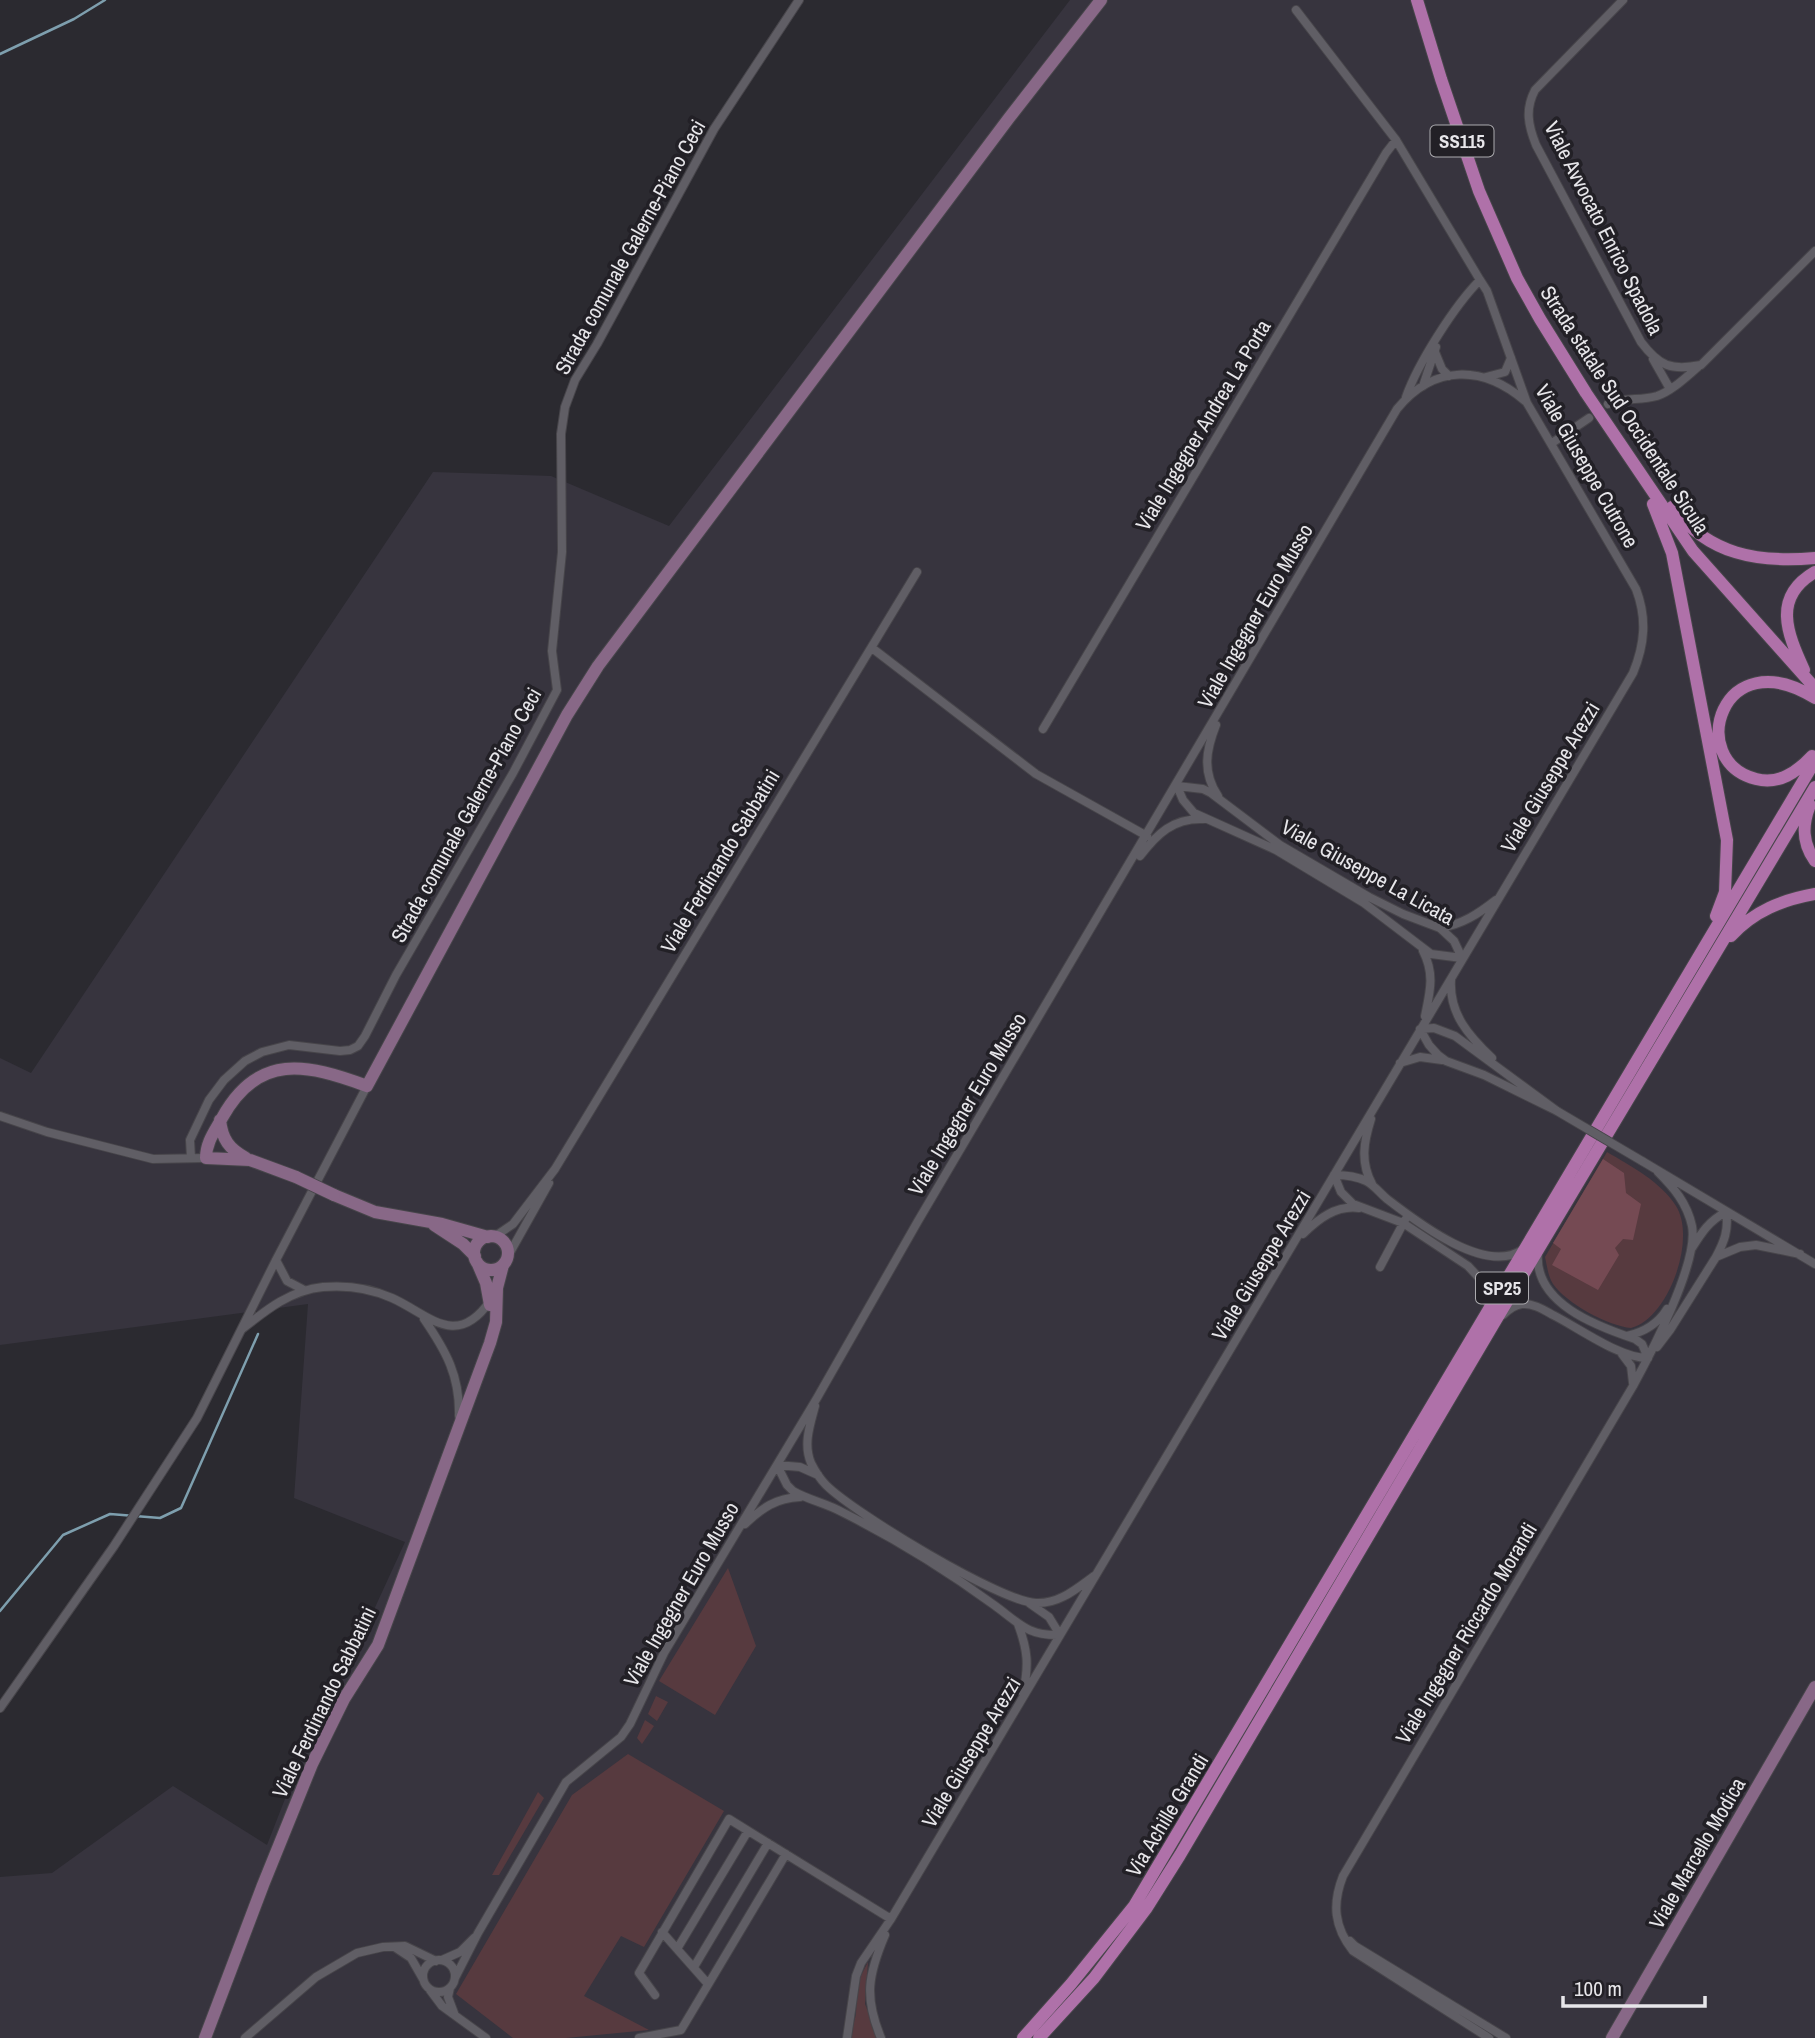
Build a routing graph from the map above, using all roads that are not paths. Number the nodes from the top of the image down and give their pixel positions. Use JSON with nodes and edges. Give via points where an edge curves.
{"nodes":[{"id":1,"x":799,"y":0,"type":"edge"},
{"id":2,"x":1101,"y":0,"type":"edge"},
{"id":3,"x":1417,"y":0,"type":"edge"},
{"id":4,"x":1623,"y":0,"type":"edge"},
{"id":5,"x":1296,"y":10,"type":"dead end"},
{"id":6,"x":1396,"y":140,"type":"junction"},
{"id":7,"x":1815,"y":251,"type":"edge"},
{"id":8,"x":1480,"y":279,"type":"junction"},
{"id":9,"x":1439,"y":337,"type":"junction"},
{"id":10,"x":1435,"y":351,"type":"junction"},
{"id":11,"x":1651,"y":356,"type":"junction"},
{"id":12,"x":1511,"y":358,"type":"junction"},
{"id":13,"x":1700,"y":365,"type":"junction"},
{"id":14,"x":1415,"y":375,"type":"junction"},
{"id":15,"x":1449,"y":376,"type":"junction"},
{"id":16,"x":1486,"y":377,"type":"junction"},
{"id":17,"x":1423,"y":386,"type":"junction"},
{"id":18,"x":1670,"y":389,"type":"junction"},
{"id":19,"x":1405,"y":400,"type":"junction"},
{"id":20,"x":1527,"y":403,"type":"junction"},
{"id":21,"x":1608,"y":404,"type":"dead end"},
{"id":22,"x":1590,"y":418,"type":"dead end"},
{"id":23,"x":1552,"y":443,"type":"junction"},
{"id":24,"x":1638,"y":472,"type":"junction"},
{"id":25,"x":1815,"y":558,"type":"edge"},
{"id":26,"x":916,"y":572,"type":"dead end"},
{"id":27,"x":1815,"y":572,"type":"edge"},
{"id":28,"x":1644,"y":621,"type":"joint"},
{"id":29,"x":872,"y":648,"type":"junction"},
{"id":30,"x":1813,"y":685,"type":"edge"},
{"id":31,"x":1815,"y":698,"type":"edge"},
{"id":32,"x":1225,"y":702,"type":"junction"},
{"id":33,"x":1043,"y":729,"type":"dead end"},
{"id":34,"x":1815,"y":753,"type":"edge"},
{"id":35,"x":1815,"y":761,"type":"edge"},
{"id":36,"x":1177,"y":786,"type":"junction"},
{"id":37,"x":1815,"y":790,"type":"edge"},
{"id":38,"x":1222,"y":801,"type":"junction"},
{"id":39,"x":1205,"y":819,"type":"junction"},
{"id":40,"x":1147,"y":836,"type":"junction"},
{"id":41,"x":1815,"y":861,"type":"edge"},
{"id":42,"x":1122,"y":877,"type":"junction"},
{"id":43,"x":1815,"y":894,"type":"edge"},
{"id":44,"x":1501,"y":895,"type":"junction"},
{"id":45,"x":1440,"y":928,"type":"junction"},
{"id":46,"x":1421,"y":948,"type":"junction"},
{"id":47,"x":1462,"y":958,"type":"junction"},
{"id":48,"x":1452,"y":976,"type":"junction"},
{"id":49,"x":1689,"y":985,"type":"junction"},
{"id":50,"x":1422,"y":1026,"type":"junction"},
{"id":51,"x":1446,"y":1061,"type":"junction"},
{"id":52,"x":1400,"y":1063,"type":"junction"},
{"id":53,"x":1521,"y":1083,"type":"junction"},
{"id":54,"x":367,"y":1086,"type":"junction"},
{"id":55,"x":1375,"y":1105,"type":"junction"},
{"id":56,"x":1557,"y":1111,"type":"junction"},
{"id":57,"x":0,"y":1116,"type":"edge"},
{"id":58,"x":220,"y":1120,"type":"junction"},
{"id":59,"x":223,"y":1137,"type":"junction"},
{"id":60,"x":191,"y":1157,"type":"junction"},
{"id":61,"x":209,"y":1158,"type":"junction"},
{"id":62,"x":250,"y":1160,"type":"junction"},
{"id":63,"x":555,"y":1169,"type":"junction"},
{"id":64,"x":1658,"y":1172,"type":"junction"},
{"id":65,"x":1334,"y":1175,"type":"junction"},
{"id":66,"x":1376,"y":1189,"type":"junction"},
{"id":67,"x":1364,"y":1209,"type":"junction"},
{"id":68,"x":1726,"y":1212,"type":"junction"},
{"id":69,"x":1408,"y":1214,"type":"junction"},
{"id":70,"x":428,"y":1221,"type":"junction"},
{"id":71,"x":1403,"y":1223,"type":"junction"},
{"id":72,"x":491,"y":1237,"type":"junction"},
{"id":73,"x":1296,"y":1241,"type":"junction"},
{"id":74,"x":1533,"y":1247,"type":"junction"},
{"id":75,"x":1691,"y":1248,"type":"junction"},
{"id":76,"x":1800,"y":1254,"type":"junction"},
{"id":77,"x":1716,"y":1257,"type":"junction"},
{"id":78,"x":276,"y":1259,"type":"junction"},
{"id":79,"x":476,"y":1259,"type":"junction"},
{"id":80,"x":506,"y":1261,"type":"junction"},
{"id":81,"x":1815,"y":1264,"type":"edge"},
{"id":82,"x":1380,"y":1266,"type":"dead end"},
{"id":83,"x":304,"y":1290,"type":"junction"},
{"id":84,"x":1678,"y":1291,"type":"junction"},
{"id":85,"x":490,"y":1301,"type":"junction"},
{"id":86,"x":1492,"y":1316,"type":"junction"},
{"id":87,"x":422,"y":1317,"type":"junction"},
{"id":88,"x":241,"y":1331,"type":"junction"},
{"id":89,"x":1626,"y":1336,"type":"junction"},
{"id":90,"x":490,"y":1343,"type":"junction"},
{"id":91,"x":1620,"y":1352,"type":"junction"},
{"id":92,"x":1648,"y":1358,"type":"junction"},
{"id":93,"x":1633,"y":1386,"type":"junction"},
{"id":94,"x":817,"y":1398,"type":"junction"},
{"id":95,"x":458,"y":1429,"type":"junction"},
{"id":96,"x":777,"y":1465,"type":"junction"},
{"id":97,"x":818,"y":1475,"type":"junction"},
{"id":98,"x":802,"y":1496,"type":"junction"},
{"id":99,"x":736,"y":1534,"type":"junction"},
{"id":100,"x":1096,"y":1575,"type":"junction"},
{"id":101,"x":1326,"y":1597,"type":"junction"},
{"id":102,"x":1029,"y":1602,"type":"junction"},
{"id":103,"x":1018,"y":1624,"type":"junction"},
{"id":104,"x":1060,"y":1635,"type":"junction"},
{"id":105,"x":1815,"y":1687,"type":"edge"},
{"id":106,"x":1021,"y":1700,"type":"junction"},
{"id":107,"x":0,"y":1708,"type":"edge"},
{"id":108,"x":748,"y":1831,"type":"junction"},
{"id":109,"x":768,"y":1843,"type":"junction"},
{"id":110,"x":786,"y":1854,"type":"junction"},
{"id":111,"x":891,"y":1919,"type":"junction"},
{"id":112,"x":1341,"y":1931,"type":"junction"},
{"id":113,"x":662,"y":1932,"type":"junction"},
{"id":114,"x":478,"y":1933,"type":"junction"},
{"id":115,"x":396,"y":1948,"type":"junction"},
{"id":116,"x":677,"y":1949,"type":"junction"},
{"id":117,"x":438,"y":1961,"type":"junction"},
{"id":118,"x":694,"y":1967,"type":"junction"},
{"id":119,"x":455,"y":1978,"type":"junction"},
{"id":120,"x":424,"y":1980,"type":"junction"},
{"id":121,"x":708,"y":1984,"type":"junction"},
{"id":122,"x":429,"y":1988,"type":"junction"},
{"id":123,"x":450,"y":1989,"type":"junction"},
{"id":124,"x":655,"y":1995,"type":"dead end"},
{"id":125,"x":456,"y":2016,"type":"junction"},
{"id":126,"x":205,"y":2038,"type":"edge"},
{"id":127,"x":245,"y":2038,"type":"edge"},
{"id":128,"x":486,"y":2038,"type":"edge"},
{"id":129,"x":639,"y":2038,"type":"edge"},
{"id":130,"x":847,"y":2038,"type":"edge"},
{"id":131,"x":881,"y":2038,"type":"edge"},
{"id":132,"x":1023,"y":2038,"type":"edge"},
{"id":133,"x":1039,"y":2038,"type":"edge"},
{"id":134,"x":1489,"y":2038,"type":"edge"},
{"id":135,"x":1506,"y":2038,"type":"edge"},
{"id":136,"x":1612,"y":2038,"type":"edge"}],
"edges":[{"from":1,"to":60,"type":"street","name":"Strada comunale Galerne-Piano Ceci","via":[[713,129],[565,407],[562,552],[552,651],[557,690],[526,749],[358,1046],[340,1051],[289,1045],[245,1060],[209,1100],[190,1140]]},
{"from":2,"to":54,"type":"street","via":[[598,666],[567,715]]},
{"from":3,"to":24,"type":"main road","name":"Strada statale Sud Occidentale Sicula","number":"SS115","via":[[1494,229],[1539,319]]},
{"from":4,"to":11,"type":"street","name":"Viale Avvocato Enrico Spadola","via":[[1535,90],[1528,117],[1536,145]]},
{"from":5,"to":6,"type":"street","name":"Viale Giuseppe Cutrone"},
{"from":6,"to":8,"type":"street","name":"Viale Giuseppe Cutrone"},
{"from":6,"to":33,"type":"street","name":"Viale Ingegner Andrea La Porta"},
{"from":7,"to":13,"type":"street"},
{"from":8,"to":9,"type":"street"},
{"from":8,"to":12,"type":"street","name":"Viale Giuseppe Cutrone"},
{"from":9,"to":10,"type":"street"},
{"from":9,"to":14,"type":"street"},
{"from":10,"to":15,"type":"street"},
{"from":10,"to":17,"type":"street"},
{"from":11,"to":13,"type":"street","name":"Viale Avvocato Enrico Spadola","via":[[1675,368]]},
{"from":11,"to":18,"type":"street"},
{"from":12,"to":16,"type":"street","via":[[1505,372]]},
{"from":12,"to":20,"type":"street","name":"Viale Giuseppe Cutrone"},
{"from":13,"to":18,"type":"street"},
{"from":14,"to":17,"type":"street"},
{"from":14,"to":19,"type":"street"},
{"from":15,"to":16,"type":"street","name":"Viale Ingegner Euro Musso"},
{"from":15,"to":17,"type":"street","name":"Viale Ingegner Euro Musso"},
{"from":16,"to":20,"type":"street","name":"Viale Ingegner Euro Musso"},
{"from":17,"to":19,"type":"street","name":"Viale Ingegner Euro Musso"},
{"from":18,"to":21,"type":"street"},
{"from":19,"to":32,"type":"street","name":"Viale Ingegner Euro Musso"},
{"from":20,"to":23,"type":"street","name":"Viale Giuseppe Cutrone"},
{"from":22,"to":23,"type":"street"},
{"from":23,"to":28,"type":"street","name":"Viale Giuseppe Cutrone","via":[[1628,573]]},
{"from":24,"to":25,"type":"main road","via":[[1696,533],[1736,554],[1780,561]]},
{"from":24,"to":30,"type":"main road","name":"Strada statale Sud Occidentale Sicula","number":"SS115","via":[[1693,551]]},
{"from":24,"to":49,"type":"main road","via":[[1672,554],[1727,840],[1725,892],[1693,956]]},
{"from":26,"to":29,"type":"street","name":"Viale Ferdinando Sabbatini"},
{"from":27,"to":30,"type":"main road","via":[[1794,589],[1787,610],[1790,636]]},
{"from":28,"to":44,"type":"street","name":"Viale Giuseppe Arezzi","via":[[1633,673]]},
{"from":29,"to":40,"type":"street","via":[[1036,774]]},
{"from":29,"to":63,"type":"street","name":"Viale Ferdinando Sabbatini"},
{"from":31,"to":34,"type":"main road","via":[[1776,681],[1749,684],[1727,702],[1718,731],[1729,762],[1757,779],[1784,778]]},
{"from":32,"to":36,"type":"street","name":"Viale Ingegner Euro Musso"},
{"from":32,"to":38,"type":"street","via":[[1206,760],[1211,785]]},
{"from":35,"to":49,"type":"main road","number":"SP25"},
{"from":36,"to":38,"type":"street","name":"Viale Giuseppe La Licata","via":[[1203,789]]},
{"from":36,"to":39,"type":"street","via":[[1189,807]]},
{"from":36,"to":40,"type":"street","name":"Viale Ingegner Euro Musso"},
{"from":37,"to":41,"type":"main road","via":[[1804,826]]},
{"from":37,"to":49,"type":"main road","number":"SP25"},
{"from":38,"to":45,"type":"street","name":"Viale Giuseppe La Licata","via":[[1280,845],[1403,914]]},
{"from":39,"to":42,"type":"street","via":[[1182,820],[1158,834]]},
{"from":39,"to":46,"type":"street","via":[[1252,837],[1331,883],[1392,922]]},
{"from":40,"to":42,"type":"street","name":"Viale Ingegner Euro Musso"},
{"from":42,"to":94,"type":"street","name":"Viale Ingegner Euro Musso"},
{"from":43,"to":49,"type":"main road","via":[[1790,899],[1745,921]]},
{"from":44,"to":45,"type":"street","via":[[1471,919]]},
{"from":44,"to":47,"type":"street","name":"Viale Giuseppe Arezzi"},
{"from":45,"to":47,"type":"street","name":"Viale Giuseppe La Licata","via":[[1454,941]]},
{"from":46,"to":47,"type":"street","via":[[1440,957]]},
{"from":46,"to":50,"type":"street","via":[[1431,974]]},
{"from":47,"to":48,"type":"street","name":"Viale Giuseppe Arezzi"},
{"from":48,"to":50,"type":"street","name":"Viale Giuseppe Arezzi"},
{"from":48,"to":53,"type":"street","via":[[1452,1005],[1458,1018],[1478,1045]]},
{"from":49,"to":74,"type":"main road","number":"SP25"},
{"from":50,"to":51,"type":"street","via":[[1429,1045]]},
{"from":50,"to":52,"type":"street","name":"Viale Giuseppe Arezzi"},
{"from":50,"to":53,"type":"street","via":[[1455,1036]]},
{"from":51,"to":52,"type":"street","via":[[1420,1057]]},
{"from":51,"to":56,"type":"street"},
{"from":52,"to":55,"type":"street","name":"Viale Giuseppe Arezzi"},
{"from":53,"to":56,"type":"street"},
{"from":54,"to":58,"type":"street","via":[[312,1068],[278,1070],[240,1091]]},
{"from":54,"to":78,"type":"street"},
{"from":55,"to":65,"type":"street","name":"Viale Giuseppe Arezzi"},
{"from":55,"to":66,"type":"street","via":[[1363,1144],[1366,1169]]},
{"from":56,"to":64,"type":"street","bridge":true},
{"from":57,"to":60,"type":"street","via":[[153,1159]]},
{"from":58,"to":59,"type":"street"},
{"from":58,"to":61,"type":"street","via":[[206,1147]]},
{"from":59,"to":61,"type":"street","via":[[220,1152]]},
{"from":59,"to":62,"type":"street","via":[[231,1149]]},
{"from":60,"to":61,"type":"street"},
{"from":61,"to":62,"type":"street"},
{"from":62,"to":70,"type":"street","bridge":true,"via":[[375,1212]]},
{"from":63,"to":72,"type":"street","via":[[513,1224]]},
{"from":63,"to":80,"type":"street"},
{"from":64,"to":68,"type":"street"},
{"from":64,"to":75,"type":"street","via":[[1686,1206],[1693,1229]]},
{"from":65,"to":66,"type":"street","via":[[1362,1179]]},
{"from":65,"to":67,"type":"street","via":[[1346,1199]]},
{"from":65,"to":73,"type":"street","name":"Viale Giuseppe Arezzi"},
{"from":66,"to":69,"type":"street"},
{"from":67,"to":71,"type":"street"},
{"from":67,"to":73,"type":"street","via":[[1352,1207],[1329,1214]]},
{"from":68,"to":75,"type":"street","via":[[1705,1228]]},
{"from":68,"to":76,"type":"street"},
{"from":68,"to":77,"type":"street","via":[[1727,1234]]},
{"from":69,"to":71,"type":"street"},
{"from":69,"to":74,"type":"street","via":[[1484,1256],[1507,1257]]},
{"from":70,"to":72,"type":"street"},
{"from":70,"to":79,"type":"street","via":[[463,1244]]},
{"from":71,"to":82,"type":"street"},
{"from":71,"to":86,"type":"street","via":[[1478,1275]]},
{"from":72,"to":79,"type":"street","via":[[477,1244]]},
{"from":72,"to":80,"type":"street","via":[[505,1244]]},
{"from":73,"to":100,"type":"street","name":"Viale Giuseppe Arezzi"},
{"from":74,"to":86,"type":"main road","number":"SP25"},
{"from":74,"to":89,"type":"street","via":[[1539,1272],[1559,1300],[1585,1319]]},
{"from":75,"to":84,"type":"street"},
{"from":76,"to":77,"type":"street","via":[[1756,1245]]},
{"from":76,"to":81,"type":"street"},
{"from":77,"to":92,"type":"street"},
{"from":78,"to":83,"type":"street","via":[[287,1281]]},
{"from":78,"to":88,"type":"street"},
{"from":79,"to":80,"type":"street","via":[[489,1270]]},
{"from":79,"to":85,"type":"street"},
{"from":80,"to":90,"type":"street","via":[[497,1288]]},
{"from":83,"to":87,"type":"street","via":[[340,1286],[375,1292]]},
{"from":83,"to":88,"type":"street","via":[[269,1308]]},
{"from":84,"to":89,"type":"street","via":[[1654,1325]]},
{"from":84,"to":92,"type":"street"},
{"from":85,"to":87,"type":"street","via":[[467,1323],[451,1326]]},
{"from":85,"to":90,"type":"street"},
{"from":86,"to":91,"type":"street","via":[[1520,1304],[1530,1305]]},
{"from":86,"to":101,"type":"main road","number":"SP25"},
{"from":87,"to":95,"type":"street","via":[[452,1364]]},
{"from":88,"to":107,"type":"street","via":[[166,1468]]},
{"from":89,"to":92,"type":"street","via":[[1642,1344]]},
{"from":90,"to":95,"type":"street","name":"Viale Ferdinando Sabbatini"},
{"from":91,"to":92,"type":"street"},
{"from":91,"to":93,"type":"street","via":[[1631,1366]]},
{"from":92,"to":93,"type":"street","name":"Viale Ingegner Riccardo Morandi"},
{"from":93,"to":112,"type":"street","name":"Viale Ingegner Riccardo Morandi","via":[[1343,1876],[1334,1907]]},
{"from":94,"to":96,"type":"street","name":"Viale Ingegner Euro Musso"},
{"from":94,"to":97,"type":"street","via":[[807,1436]]},
{"from":95,"to":126,"type":"street","name":"Viale Ferdinando Sabbatini","via":[[378,1644],[312,1764]]},
{"from":96,"to":97,"type":"street","via":[[800,1467]]},
{"from":96,"to":98,"type":"street","via":[[787,1485]]},
{"from":96,"to":99,"type":"street","name":"Viale Ingegner Euro Musso"},
{"from":97,"to":102,"type":"street","via":[[842,1498],[884,1526],[971,1577]]},
{"from":98,"to":99,"type":"street","via":[[771,1503]]},
{"from":98,"to":103,"type":"street","via":[[841,1511],[950,1573]]},
{"from":99,"to":114,"type":"street","name":"Viale Ingegner Euro Musso","via":[[664,1653],[621,1737],[566,1782]]},
{"from":100,"to":102,"type":"street","via":[[1062,1598]]},
{"from":100,"to":104,"type":"street","name":"Viale Giuseppe Arezzi"},
{"from":101,"to":132,"type":"main road","name":"Via Achille Grandi","via":[[1134,1906]]},
{"from":101,"to":133,"type":"main road","name":"Via Achille Grandi","via":[[1146,1909],[1094,1978]]},
{"from":102,"to":104,"type":"street","via":[[1049,1617]]},
{"from":103,"to":104,"type":"street","via":[[1037,1634]]},
{"from":103,"to":106,"type":"street","via":[[1028,1659]]},
{"from":104,"to":106,"type":"street","name":"Viale Giuseppe Arezzi"},
{"from":105,"to":136,"type":"street","name":"Viale Marcello Modica"},
{"from":106,"to":111,"type":"street","name":"Viale Giuseppe Arezzi"},
{"from":108,"to":109,"type":"street"},
{"from":108,"to":113,"type":"street","via":[[729,1819]]},
{"from":108,"to":116,"type":"street"},
{"from":109,"to":110,"type":"street"},
{"from":109,"to":118,"type":"street"},
{"from":110,"to":111,"type":"street"},
{"from":110,"to":121,"type":"street"},
{"from":111,"to":130,"type":"street","via":[[856,1976]]},
{"from":111,"to":131,"type":"street","via":[[869,1984],[872,2016]]},
{"from":112,"to":134,"type":"street","name":"Viale Ingegner Riccardo Morandi","via":[[1363,1960]]},
{"from":112,"to":135,"type":"street","via":[[1355,1946]]},
{"from":113,"to":116,"type":"street"},
{"from":113,"to":124,"type":"street","via":[[639,1973]]},
{"from":114,"to":117,"type":"street","via":[[460,1952]]},
{"from":114,"to":119,"type":"street","name":"Viale Ingegner Euro Musso"},
{"from":115,"to":117,"type":"street","via":[[413,1948]]},
{"from":115,"to":120,"type":"street","via":[[411,1958]]},
{"from":115,"to":127,"type":"street","via":[[357,1953],[316,1977]]},
{"from":116,"to":118,"type":"street"},
{"from":117,"to":119,"type":"street","via":[[450,1965]]},
{"from":117,"to":120,"type":"street","via":[[425,1970]]},
{"from":118,"to":121,"type":"street"},
{"from":119,"to":123,"type":"street"},
{"from":120,"to":122,"type":"street"},
{"from":121,"to":129,"type":"street","via":[[681,2030]]},
{"from":122,"to":123,"type":"street","via":[[437,1992]]},
{"from":122,"to":125,"type":"street"},
{"from":123,"to":125,"type":"street"},
{"from":125,"to":128,"type":"street"}]}
